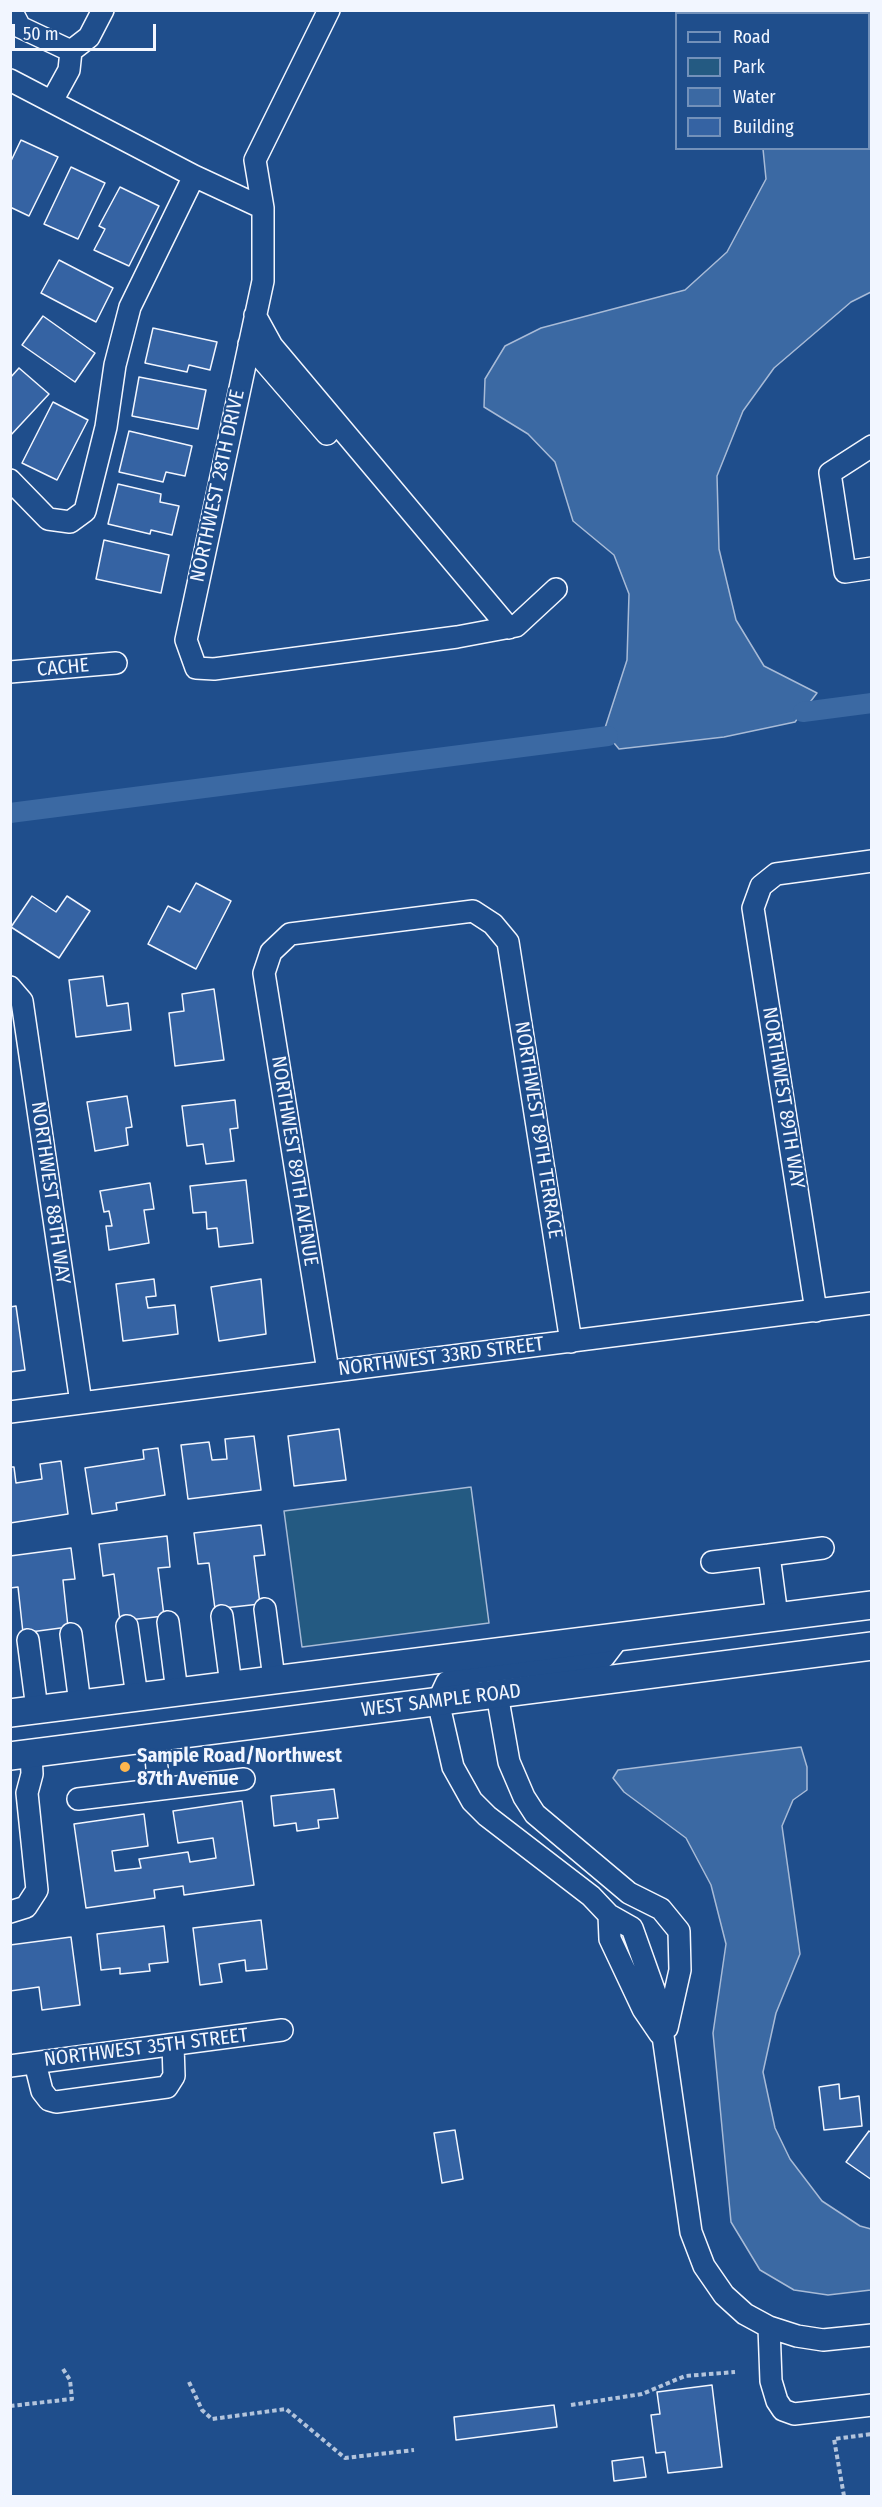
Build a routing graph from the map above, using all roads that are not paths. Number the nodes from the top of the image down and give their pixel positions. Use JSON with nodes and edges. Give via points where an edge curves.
{"nodes":[{"id":1,"x":11,"y":10,"type":"edge"},
{"id":2,"x":103,"y":10,"type":"edge"},
{"id":3,"x":329,"y":10,"type":"edge"},
{"id":4,"x":71,"y":51,"type":"junction"},
{"id":5,"x":10,"y":80,"type":"edge"},
{"id":6,"x":52,"y":101,"type":"junction"},
{"id":7,"x":194,"y":176,"type":"junction"},
{"id":8,"x":263,"y":208,"type":"junction"},
{"id":9,"x":255,"y":315,"type":"junction"},
{"id":10,"x":249,"y":344,"type":"junction"},
{"id":11,"x":872,"y":446,"type":"edge"},
{"id":12,"x":10,"y":480,"type":"edge"},
{"id":13,"x":872,"y":568,"type":"edge"},
{"id":14,"x":556,"y":589,"type":"dead end"},
{"id":15,"x":503,"y":629,"type":"junction"},
{"id":16,"x":116,"y":663,"type":"dead end"},
{"id":17,"x":10,"y":672,"type":"edge"},
{"id":18,"x":872,"y":861,"type":"edge"},
{"id":19,"x":493,"y":924,"type":"joint"},
{"id":20,"x":10,"y":987,"type":"edge"},
{"id":21,"x":872,"y":1303,"type":"edge"},
{"id":22,"x":816,"y":1311,"type":"junction"},
{"id":23,"x":571,"y":1342,"type":"junction"},
{"id":24,"x":328,"y":1371,"type":"junction"},
{"id":25,"x":81,"y":1403,"type":"junction"},
{"id":26,"x":10,"y":1412,"type":"edge"},
{"id":27,"x":824,"y":1548,"type":"dead end"},
{"id":28,"x":769,"y":1555,"type":"junction"},
{"id":29,"x":712,"y":1562,"type":"dead end"},
{"id":30,"x":872,"y":1605,"type":"edge"},
{"id":31,"x":265,"y":1609,"type":"dead end"},
{"id":32,"x":222,"y":1616,"type":"dead end"},
{"id":33,"x":777,"y":1616,"type":"junction"},
{"id":34,"x":168,"y":1622,"type":"dead end"},
{"id":35,"x":128,"y":1626,"type":"dead end"},
{"id":36,"x":71,"y":1634,"type":"dead end"},
{"id":37,"x":620,"y":1636,"type":"junction"},
{"id":38,"x":872,"y":1637,"type":"edge"},
{"id":39,"x":28,"y":1640,"type":"dead end"},
{"id":40,"x":872,"y":1646,"type":"edge"},
{"id":41,"x":844,"y":1650,"type":"junction"},
{"id":42,"x":274,"y":1679,"type":"junction"},
{"id":43,"x":231,"y":1685,"type":"junction"},
{"id":44,"x":177,"y":1692,"type":"junction"},
{"id":45,"x":496,"y":1694,"type":"junction"},
{"id":46,"x":137,"y":1696,"type":"junction"},
{"id":47,"x":438,"y":1701,"type":"junction"},
{"id":48,"x":80,"y":1704,"type":"junction"},
{"id":49,"x":24,"y":1711,"type":"edge"},
{"id":50,"x":154,"y":1737,"type":"junction"},
{"id":51,"x":21,"y":1754,"type":"edge"},
{"id":52,"x":244,"y":1779,"type":"dead end"},
{"id":53,"x":159,"y":1789,"type":"junction"},
{"id":54,"x":78,"y":1799,"type":"dead end"},
{"id":55,"x":629,"y":1893,"type":"junction"},
{"id":56,"x":10,"y":1912,"type":"edge"},
{"id":57,"x":609,"y":1915,"type":"junction"},
{"id":58,"x":282,"y":2030,"type":"dead end"},
{"id":59,"x":664,"y":2040,"type":"junction"},
{"id":60,"x":173,"y":2045,"type":"junction"},
{"id":61,"x":35,"y":2063,"type":"junction"},
{"id":62,"x":10,"y":2066,"type":"edge"},
{"id":63,"x":769,"y":2327,"type":"junction"},
{"id":64,"x":872,"y":2335,"type":"edge"},
{"id":65,"x":872,"y":2405,"type":"edge"}],
"edges":[{"from":1,"to":4,"type":"street","via":[[20,27]]},
{"from":2,"to":4,"type":"street","via":[[89,37]]},
{"from":3,"to":8,"type":"street","name":"NORTHWEST 28TH DRIVE","via":[[255,160]]},
{"from":4,"to":6,"type":"street","via":[[69,70]]},
{"from":5,"to":6,"type":"street"},
{"from":6,"to":7,"type":"street"},
{"from":7,"to":8,"type":"street"},
{"from":7,"to":12,"type":"street","via":[[130,307],[86,511],[70,522],[48,519]]},
{"from":8,"to":9,"type":"street","name":"NORTHWEST 28TH DRIVE","via":[[263,281]]},
{"from":9,"to":10,"type":"street","name":"NORTHWEST 28TH DRIVE"},
{"from":9,"to":15,"type":"street","via":[[272,346]]},
{"from":10,"to":15,"type":"street"},
{"from":10,"to":15,"type":"street","name":"NORTHWEST 28TH DRIVE","via":[[186,640],[196,668],[214,669]]},
{"from":11,"to":13,"type":"street","via":[[830,473],[845,572]]},
{"from":14,"to":15,"type":"street","name":"NORTHWEST 28TH DRIVE","via":[[516,626]]},
{"from":16,"to":17,"type":"street","name":"CACHE"},
{"from":18,"to":22,"type":"street","name":"NORTHWEST 89TH WAY","via":[[776,873],[761,886],[753,908]]},
{"from":19,"to":23,"type":"street","name":"NORTHWEST 89TH TERRACE","via":[[508,942]]},
{"from":19,"to":24,"type":"street","name":"NORTHWEST 89TH AVENUE","via":[[473,911],[290,934],[271,952],[264,973]]},
{"from":20,"to":25,"type":"street","name":"NORTHWEST 88TH WAY","via":[[22,1001]]},
{"from":21,"to":22,"type":"street","name":"NORTHWEST 33RD STREET"},
{"from":22,"to":23,"type":"street","name":"NORTHWEST 33RD STREET"},
{"from":23,"to":24,"type":"street","name":"NORTHWEST 33RD STREET"},
{"from":24,"to":25,"type":"street","name":"NORTHWEST 33RD STREET"},
{"from":25,"to":26,"type":"street","name":"NORTHWEST 33RD STREET"},
{"from":27,"to":28,"type":"street"},
{"from":28,"to":29,"type":"street"},
{"from":28,"to":33,"type":"street"},
{"from":30,"to":33,"type":"main road"},
{"from":31,"to":42,"type":"street"},
{"from":32,"to":43,"type":"street"},
{"from":33,"to":37,"type":"main road"},
{"from":34,"to":44,"type":"street"},
{"from":35,"to":46,"type":"street"},
{"from":36,"to":48,"type":"street"},
{"from":37,"to":42,"type":"main road"},
{"from":37,"to":47,"type":"street","via":[[604,1657],[473,1673],[455,1679],[447,1682]]},
{"from":38,"to":41,"type":"main road"},
{"from":39,"to":49,"type":"street"},
{"from":40,"to":41,"type":"main road","name":"WEST SAMPLE ROAD"},
{"from":41,"to":45,"type":"main road","name":"WEST SAMPLE ROAD"},
{"from":42,"to":43,"type":"main road"},
{"from":43,"to":44,"type":"main road"},
{"from":44,"to":46,"type":"main road"},
{"from":45,"to":47,"type":"main road","name":"WEST SAMPLE ROAD"},
{"from":45,"to":55,"type":"street","via":[[509,1762],[535,1814]]},
{"from":46,"to":48,"type":"main road"},
{"from":47,"to":50,"type":"main road","name":"WEST SAMPLE ROAD"},
{"from":47,"to":57,"type":"street","via":[[453,1767],[472,1802],[591,1896]]},
{"from":48,"to":49,"type":"main road"},
{"from":50,"to":51,"type":"main road","name":"WEST SAMPLE ROAD"},
{"from":50,"to":53,"type":"street"},
{"from":51,"to":56,"type":"street","via":[[32,1774],[27,1793],[37,1890],[26,1907]]},
{"from":52,"to":53,"type":"street"},
{"from":53,"to":54,"type":"street"},
{"from":55,"to":57,"type":"street"},
{"from":55,"to":59,"type":"street","via":[[661,1909],[679,1931],[680,1970]]},
{"from":57,"to":59,"type":"street","via":[[610,1939],[643,2008]]},
{"from":58,"to":60,"type":"street","name":"NORTHWEST 35TH STREET"},
{"from":59,"to":63,"type":"street","via":[[691,2232],[704,2266],[724,2295]]},
{"from":60,"to":61,"type":"street","name":"NORTHWEST 35TH STREET"},
{"from":60,"to":61,"type":"street","via":[[174,2076],[167,2087],[56,2102],[42,2091]]},
{"from":61,"to":62,"type":"street","name":"NORTHWEST 35TH STREET"},
{"from":63,"to":64,"type":"street","via":[[823,2340]]},
{"from":63,"to":65,"type":"street","via":[[771,2381],[783,2410],[794,2414]]}]}
